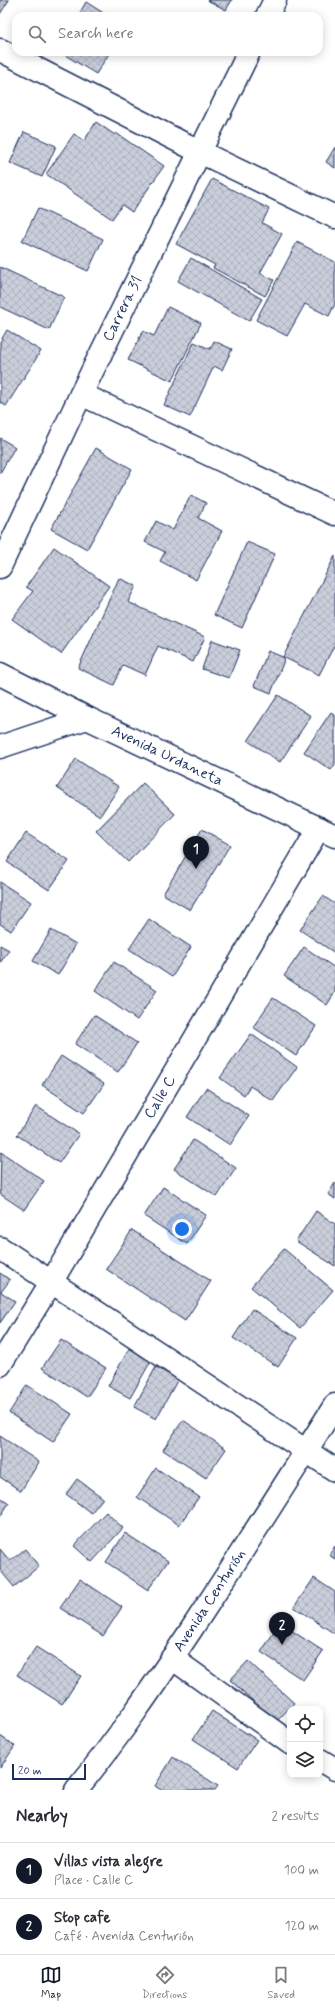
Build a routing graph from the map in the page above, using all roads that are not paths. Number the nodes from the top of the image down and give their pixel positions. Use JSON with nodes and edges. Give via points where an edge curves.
{"nodes":[{"id":1,"x":275,"y":0,"type":"edge"},
{"id":2,"x":269,"y":12,"type":"edge"},
{"id":3,"x":0,"y":50,"type":"edge"},
{"id":4,"x":247,"y":56,"type":"edge"},
{"id":5,"x":200,"y":152,"type":"junction"},
{"id":6,"x":335,"y":217,"type":"edge"},
{"id":7,"x":81,"y":394,"type":"junction"},
{"id":8,"x":335,"y":514,"type":"edge"},
{"id":9,"x":0,"y":567,"type":"edge"},
{"id":10,"x":0,"y":674,"type":"edge"},
{"id":11,"x":87,"y":718,"type":"junction"},
{"id":12,"x":0,"y":747,"type":"edge"},
{"id":13,"x":327,"y":832,"type":"edge"},
{"id":14,"x":0,"y":1248,"type":"edge"},
{"id":15,"x":52,"y":1281,"type":"junction"},
{"id":16,"x":0,"y":1365,"type":"edge"},
{"id":17,"x":335,"y":1405,"type":"edge"},
{"id":18,"x":305,"y":1452,"type":"junction"},
{"id":19,"x":335,"y":1470,"type":"edge"},
{"id":20,"x":172,"y":1658,"type":"junction"},
{"id":21,"x":289,"y":1742,"type":"edge"},
{"id":22,"x":323,"y":1762,"type":"edge"},
{"id":23,"x":335,"y":1769,"type":"edge"},
{"id":24,"x":76,"y":1790,"type":"edge"}],
"edges":[{"from":1,"to":2,"type":"street"},
{"from":3,"to":5,"type":"street"},
{"from":4,"to":5,"type":"street","name":"Carrera 31"},
{"from":5,"to":6,"type":"street"},
{"from":5,"to":7,"type":"street","name":"Carrera 31"},
{"from":7,"to":8,"type":"street"},
{"from":7,"to":9,"type":"street","name":"Carrera 31"},
{"from":10,"to":11,"type":"street","name":"Avenida Urdaneta"},
{"from":11,"to":12,"type":"street"},
{"from":11,"to":13,"type":"street","name":"Avenida Urdaneta"},
{"from":13,"to":15,"type":"street","name":"Calle C"},
{"from":14,"to":15,"type":"street"},
{"from":15,"to":16,"type":"street","name":"Calle C"},
{"from":15,"to":18,"type":"street"},
{"from":17,"to":18,"type":"street","name":"Avenida Centurión"},
{"from":18,"to":19,"type":"street"},
{"from":18,"to":20,"type":"street","name":"Avenida Centurión"},
{"from":20,"to":21,"type":"street"},
{"from":20,"to":24,"type":"street","name":"Avenida Centurión","via":[[105,1754]]},
{"from":22,"to":23,"type":"street"}]}
